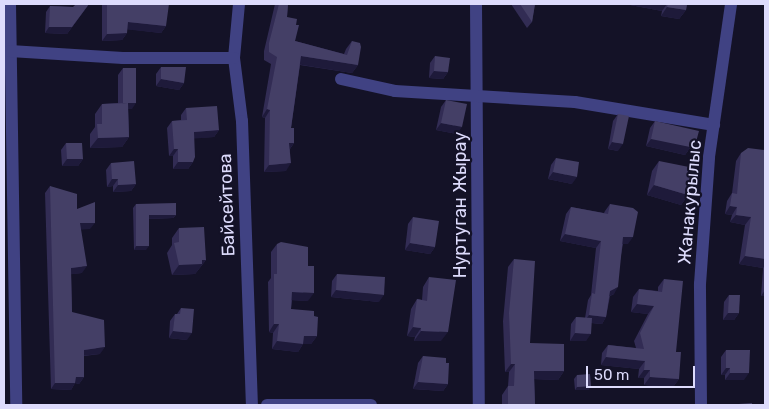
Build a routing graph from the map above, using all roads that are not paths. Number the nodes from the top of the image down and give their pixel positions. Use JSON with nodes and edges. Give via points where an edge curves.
{"nodes":[{"id":1,"x":10,"y":4,"type":"edge"},
{"id":2,"x":239,"y":4,"type":"edge"},
{"id":3,"x":476,"y":4,"type":"edge"},
{"id":4,"x":731,"y":4,"type":"edge"},
{"id":5,"x":10,"y":51,"type":"junction"},
{"id":6,"x":234,"y":58,"type":"junction"},
{"id":7,"x":341,"y":79,"type":"dead end"},
{"id":8,"x":477,"y":98,"type":"junction"},
{"id":9,"x":714,"y":125,"type":"junction"},
{"id":10,"x":9,"y":150,"type":"edge"},
{"id":11,"x":16,"y":405,"type":"edge"},
{"id":12,"x":252,"y":405,"type":"edge"},
{"id":13,"x":267,"y":405,"type":"edge"},
{"id":14,"x":371,"y":405,"type":"edge"},
{"id":15,"x":479,"y":405,"type":"edge"},
{"id":16,"x":701,"y":405,"type":"edge"}],
"edges":[{"from":1,"to":5,"type":"street"},
{"from":2,"to":6,"type":"street","name":"Байсейтова"},
{"from":3,"to":8,"type":"street","name":"Нуртуган Жырау"},
{"from":4,"to":9,"type":"street","name":"Жанакурылыс"},
{"from":5,"to":6,"type":"street","via":[[123,58]]},
{"from":5,"to":10,"type":"street"},
{"from":6,"to":12,"type":"street","name":"Байсейтова","via":[[242,121]]},
{"from":7,"to":8,"type":"street","via":[[395,90]]},
{"from":8,"to":9,"type":"street","via":[[575,102]]},
{"from":8,"to":15,"type":"street","name":"Нуртуган Жырау"},
{"from":9,"to":16,"type":"street","name":"Жанакурылыс","via":[[700,284]]},
{"from":10,"to":11,"type":"street"},
{"from":13,"to":14,"type":"street"}]}
